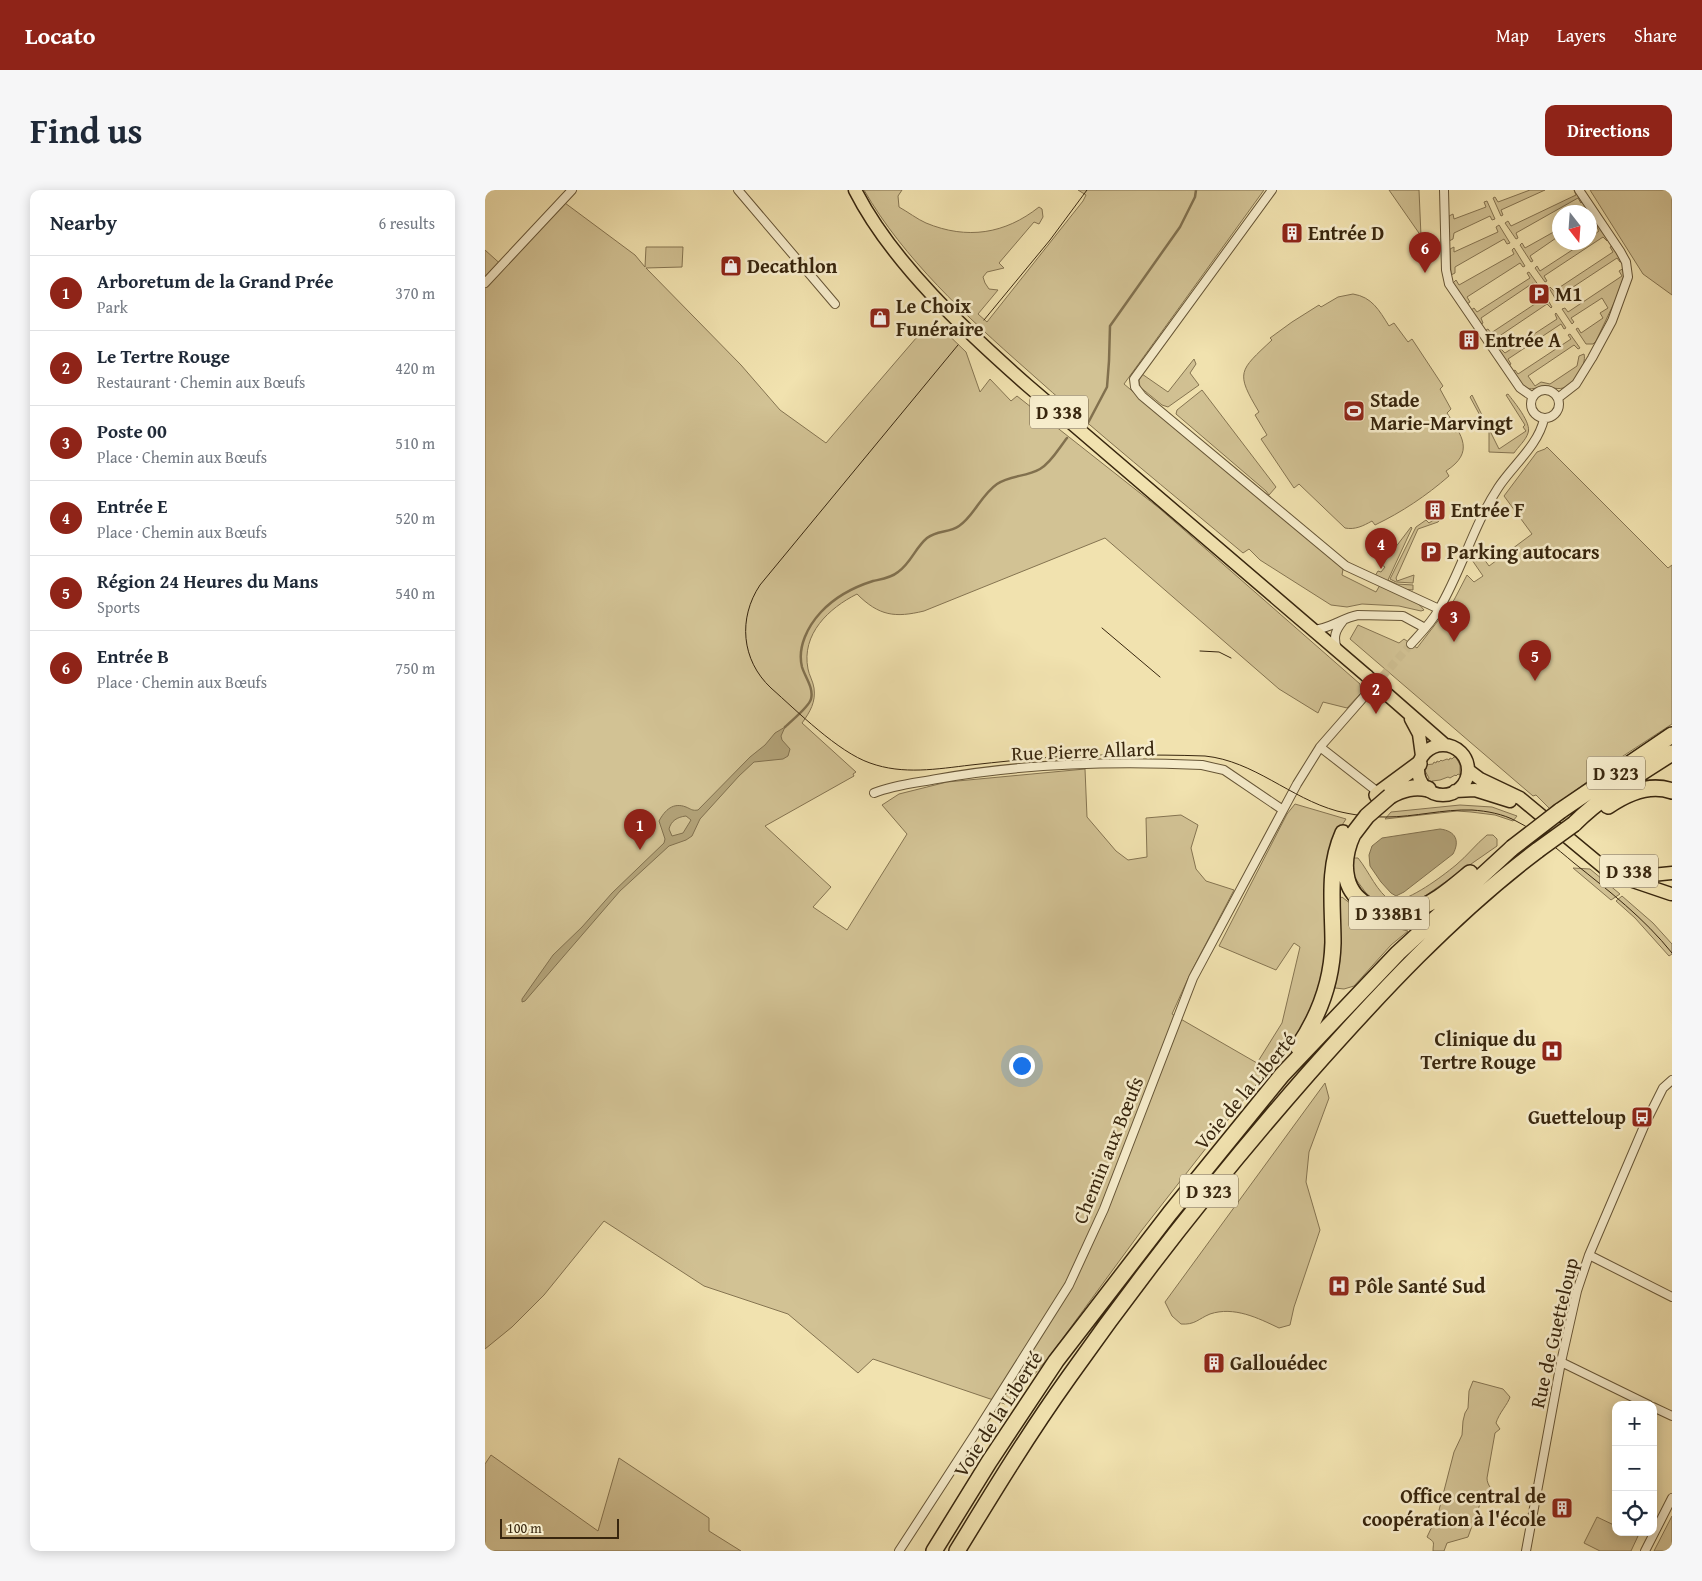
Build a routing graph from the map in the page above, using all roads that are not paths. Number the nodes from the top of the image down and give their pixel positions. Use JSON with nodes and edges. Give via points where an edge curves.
{"nodes":[{"id":1,"x":572,"y":190,"type":"edge"},
{"id":2,"x":739,"y":190,"type":"edge"},
{"id":3,"x":855,"y":190,"type":"edge"},
{"id":4,"x":1272,"y":190,"type":"edge"},
{"id":5,"x":1444,"y":190,"type":"edge"},
{"id":6,"x":1579,"y":190,"type":"edge"},
{"id":7,"x":485,"y":283,"type":"edge"},
{"id":8,"x":835,"y":304,"type":"dead end"},
{"id":9,"x":1533,"y":396,"type":"junction"},
{"id":10,"x":1558,"y":398,"type":"junction"},
{"id":11,"x":1544,"y":419,"type":"junction"},
{"id":12,"x":1439,"y":609,"type":"junction"},
{"id":13,"x":1344,"y":620,"type":"junction"},
{"id":14,"x":1425,"y":628,"type":"junction"},
{"id":15,"x":1313,"y":630,"type":"junction"},
{"id":16,"x":1411,"y":644,"type":"tunnel mouth"},
{"id":17,"x":1337,"y":650,"type":"junction"},
{"id":18,"x":1375,"y":690,"type":"junction"},
{"id":19,"x":1408,"y":713,"type":"junction"},
{"id":20,"x":1672,"y":735,"type":"edge"},
{"id":21,"x":1445,"y":745,"type":"junction"},
{"id":22,"x":1320,"y":747,"type":"junction"},
{"id":23,"x":1672,"y":753,"type":"edge"},
{"id":24,"x":1421,"y":760,"type":"junction"},
{"id":25,"x":1468,"y":770,"type":"junction"},
{"id":26,"x":1428,"y":790,"type":"junction"},
{"id":27,"x":1455,"y":791,"type":"junction"},
{"id":28,"x":1672,"y":791,"type":"edge"},
{"id":29,"x":874,"y":793,"type":"dead end"},
{"id":30,"x":1382,"y":794,"type":"junction"},
{"id":31,"x":1283,"y":810,"type":"junction"},
{"id":32,"x":1533,"y":810,"type":"junction"},
{"id":33,"x":1574,"y":824,"type":"junction"},
{"id":34,"x":1348,"y":833,"type":"junction"},
{"id":35,"x":1512,"y":848,"type":"junction"},
{"id":36,"x":1588,"y":854,"type":"junction"},
{"id":37,"x":1672,"y":874,"type":"edge"},
{"id":38,"x":1672,"y":895,"type":"edge"},
{"id":39,"x":1282,"y":1075,"type":"junction"},
{"id":40,"x":1672,"y":1080,"type":"edge"},
{"id":41,"x":1589,"y":1255,"type":"junction"},
{"id":42,"x":1672,"y":1297,"type":"edge"},
{"id":43,"x":1561,"y":1362,"type":"junction"},
{"id":44,"x":1641,"y":1401,"type":"edge"},
{"id":45,"x":1657,"y":1409,"type":"edge"},
{"id":46,"x":1672,"y":1416,"type":"edge"},
{"id":47,"x":1672,"y":1498,"type":"edge"},
{"id":48,"x":899,"y":1551,"type":"edge"},
{"id":49,"x":934,"y":1551,"type":"edge"},
{"id":50,"x":957,"y":1551,"type":"edge"},
{"id":51,"x":1525,"y":1551,"type":"edge"},
{"id":52,"x":1645,"y":1551,"type":"edge"}],
"edges":[{"from":1,"to":7,"type":"street"},
{"from":2,"to":8,"type":"street"},
{"from":3,"to":15,"type":"main road","number":"D 338","via":[[895,250],[976,338]]},
{"from":4,"to":12,"type":"street","via":[[1134,379],[1135,387],[1346,566]]},
{"from":5,"to":9,"type":"street","via":[[1449,284],[1520,388]]},
{"from":6,"to":10,"type":"street","via":[[1620,251],[1628,277],[1612,320],[1592,358],[1576,384]]},
{"from":9,"to":10,"type":"street","via":[[1549,390]]},
{"from":9,"to":11,"type":"street","via":[[1532,411]]},
{"from":10,"to":11,"type":"street","via":[[1559,409]]},
{"from":11,"to":12,"type":"street","via":[[1535,439],[1498,487],[1479,521]]},
{"from":12,"to":14,"type":"street"},
{"from":13,"to":14,"type":"street","via":[[1358,615],[1403,616]]},
{"from":13,"to":15,"type":"street"},
{"from":13,"to":17,"type":"street","via":[[1334,636]]},
{"from":14,"to":16,"type":"street"},
{"from":15,"to":17,"type":"main road","number":"D 338"},
{"from":17,"to":18,"type":"main road","number":"D 338","bridge":true,"via":[[1367,676]]},
{"from":18,"to":19,"type":"main road","number":"D 338"},
{"from":18,"to":22,"type":"street","name":"Chemin aux Bœufs"},
{"from":19,"to":21,"type":"main road","number":"D 338"},
{"from":19,"to":24,"type":"main road","number":"D 338","via":[[1419,734]]},
{"from":20,"to":35,"type":"highway","name":"Voie de la Liberté","number":"D 323","bridge":true,"via":[[1560,811]]},
{"from":21,"to":24,"type":"main road","via":[[1432,747]]},
{"from":21,"to":25,"type":"main road","via":[[1461,753]]},
{"from":22,"to":30,"type":"street"},
{"from":22,"to":31,"type":"street","name":"Chemin aux Bœufs"},
{"from":23,"to":33,"type":"highway","name":"Voie de la Liberté","number":"D 323","via":[[1587,811]]},
{"from":24,"to":26,"type":"main road","via":[[1419,778]]},
{"from":24,"to":30,"type":"highway"},
{"from":25,"to":27,"type":"main road","via":[[1464,782]]},
{"from":25,"to":32,"type":"main road","number":"D 338","via":[[1480,780],[1520,798]]},
{"from":26,"to":27,"type":"main road","via":[[1441,794]]},
{"from":26,"to":30,"type":"highway","via":[[1414,788]]},
{"from":27,"to":32,"type":"main road","number":"D 338","via":[[1475,790]]},
{"from":28,"to":33,"type":"highway","via":[[1659,788],[1639,790]]},
{"from":29,"to":31,"type":"street","name":"Rue Pierre Allard","via":[[964,774],[1063,764],[1202,764],[1224,770]]},
{"from":30,"to":34,"type":"highway","via":[[1361,809]]},
{"from":31,"to":48,"type":"street","name":"Chemin aux Bœufs","via":[[1193,978],[1104,1209],[1069,1285]]},
{"from":32,"to":36,"type":"main road","number":"D 338"},
{"from":33,"to":50,"type":"highway","name":"Voie de la Liberté","number":"D 323","bridge":true,"via":[[1510,871],[1406,969],[1332,1047],[1222,1174],[1068,1378]]},
{"from":34,"to":35,"type":"highway","number":"D 338B1","via":[[1345,870],[1349,886],[1363,902],[1388,913],[1399,914],[1423,906],[1489,859]]},
{"from":34,"to":39,"type":"highway","via":[[1335,854],[1333,943],[1327,986],[1319,1012]]},
{"from":35,"to":39,"type":"highway","name":"Voie de la Liberté","number":"D 323","via":[[1398,953]]},
{"from":36,"to":37,"type":"main road","number":"D 338","via":[[1628,871]]},
{"from":36,"to":38,"type":"main road","number":"D 338","via":[[1608,871]]},
{"from":37,"to":38,"type":"main road","via":[[1669,884]]},
{"from":39,"to":49,"type":"highway","name":"Voie de la Liberté","number":"D 323","via":[[1169,1213],[1056,1361]]},
{"from":40,"to":41,"type":"street","name":"Rue de Guetteloup","via":[[1663,1088],[1653,1106]]},
{"from":41,"to":42,"type":"street"},
{"from":41,"to":43,"type":"street","name":"Rue de Guetteloup"},
{"from":43,"to":44,"type":"street"},
{"from":43,"to":51,"type":"street","name":"Rue de Guetteloup"},
{"from":45,"to":46,"type":"street"},
{"from":47,"to":52,"type":"street"}]}
